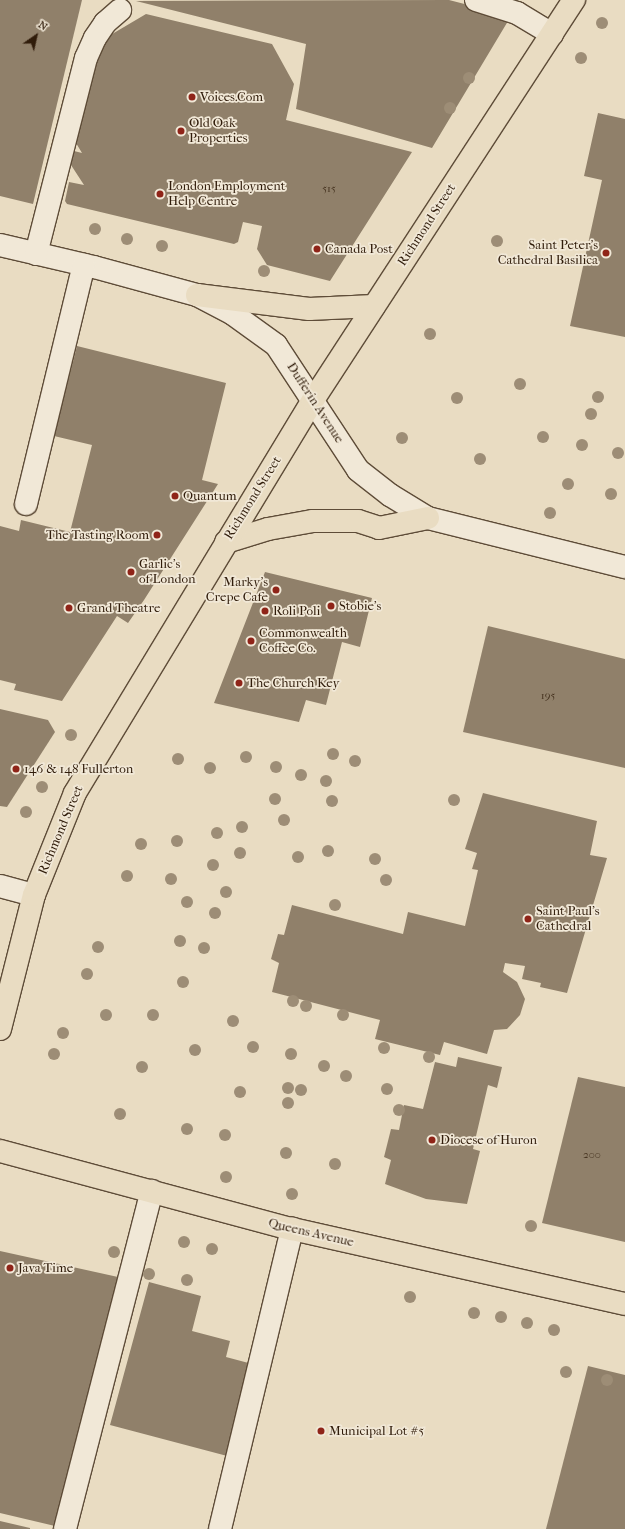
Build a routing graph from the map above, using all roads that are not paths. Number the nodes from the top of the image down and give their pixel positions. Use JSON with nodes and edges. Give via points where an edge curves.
{"nodes":[{"id":1,"x":476,"y":0,"type":"edge"},
{"id":2,"x":574,"y":0,"type":"edge"},
{"id":3,"x":120,"y":10,"type":"dead end"},
{"id":4,"x":552,"y":34,"type":"junction"},
{"id":5,"x":0,"y":245,"type":"edge"},
{"id":6,"x":36,"y":254,"type":"junction"},
{"id":7,"x":84,"y":265,"type":"junction"},
{"id":8,"x":197,"y":296,"type":"junction"},
{"id":9,"x":374,"y":306,"type":"junction"},
{"id":10,"x":313,"y":400,"type":"junction"},
{"id":11,"x":26,"y":504,"type":"dead end"},
{"id":12,"x":428,"y":518,"type":"junction"},
{"id":13,"x":226,"y":542,"type":"junction"},
{"id":14,"x":625,"y":567,"type":"edge"},
{"id":15,"x":0,"y":886,"type":"edge"},
{"id":16,"x":34,"y":895,"type":"junction"},
{"id":17,"x":0,"y":1029,"type":"edge"},
{"id":18,"x":0,"y":1151,"type":"edge"},
{"id":19,"x":152,"y":1191,"type":"junction"},
{"id":20,"x":292,"y":1229,"type":"junction"},
{"id":21,"x":625,"y":1304,"type":"edge"},
{"id":22,"x":65,"y":1529,"type":"edge"},
{"id":23,"x":220,"y":1529,"type":"edge"}],
"edges":[{"from":1,"to":4,"type":"street","via":[[517,13]]},
{"from":2,"to":4,"type":"main road","name":"Richmond Street"},
{"from":3,"to":6,"type":"street","via":[[98,33],[86,58]]},
{"from":4,"to":9,"type":"main road","name":"Richmond Street"},
{"from":5,"to":6,"type":"street","name":"Dufferin Avenue"},
{"from":6,"to":7,"type":"street","name":"Dufferin Avenue"},
{"from":7,"to":8,"type":"street","name":"Dufferin Avenue"},
{"from":7,"to":11,"type":"street"},
{"from":8,"to":9,"type":"main road","via":[[309,309]]},
{"from":8,"to":10,"type":"street","name":"Dufferin Avenue","via":[[233,314],[276,345]]},
{"from":9,"to":10,"type":"main road","name":"Richmond Street"},
{"from":10,"to":12,"type":"street","name":"Dufferin Avenue","via":[[358,470],[390,495]]},
{"from":10,"to":13,"type":"main road","name":"Richmond Street"},
{"from":12,"to":13,"type":"main road","via":[[379,528],[358,521],[312,521],[268,529]]},
{"from":12,"to":14,"type":"street","name":"Dufferin Avenue"},
{"from":13,"to":16,"type":"main road","name":"Richmond Street","via":[[75,793]]},
{"from":15,"to":16,"type":"street"},
{"from":16,"to":17,"type":"main road","name":"Richmond Street"},
{"from":18,"to":19,"type":"main road","name":"Queens Avenue"},
{"from":19,"to":20,"type":"main road","name":"Queens Avenue"},
{"from":19,"to":22,"type":"street"},
{"from":20,"to":21,"type":"main road","name":"Queens Avenue"},
{"from":20,"to":23,"type":"street"}]}
